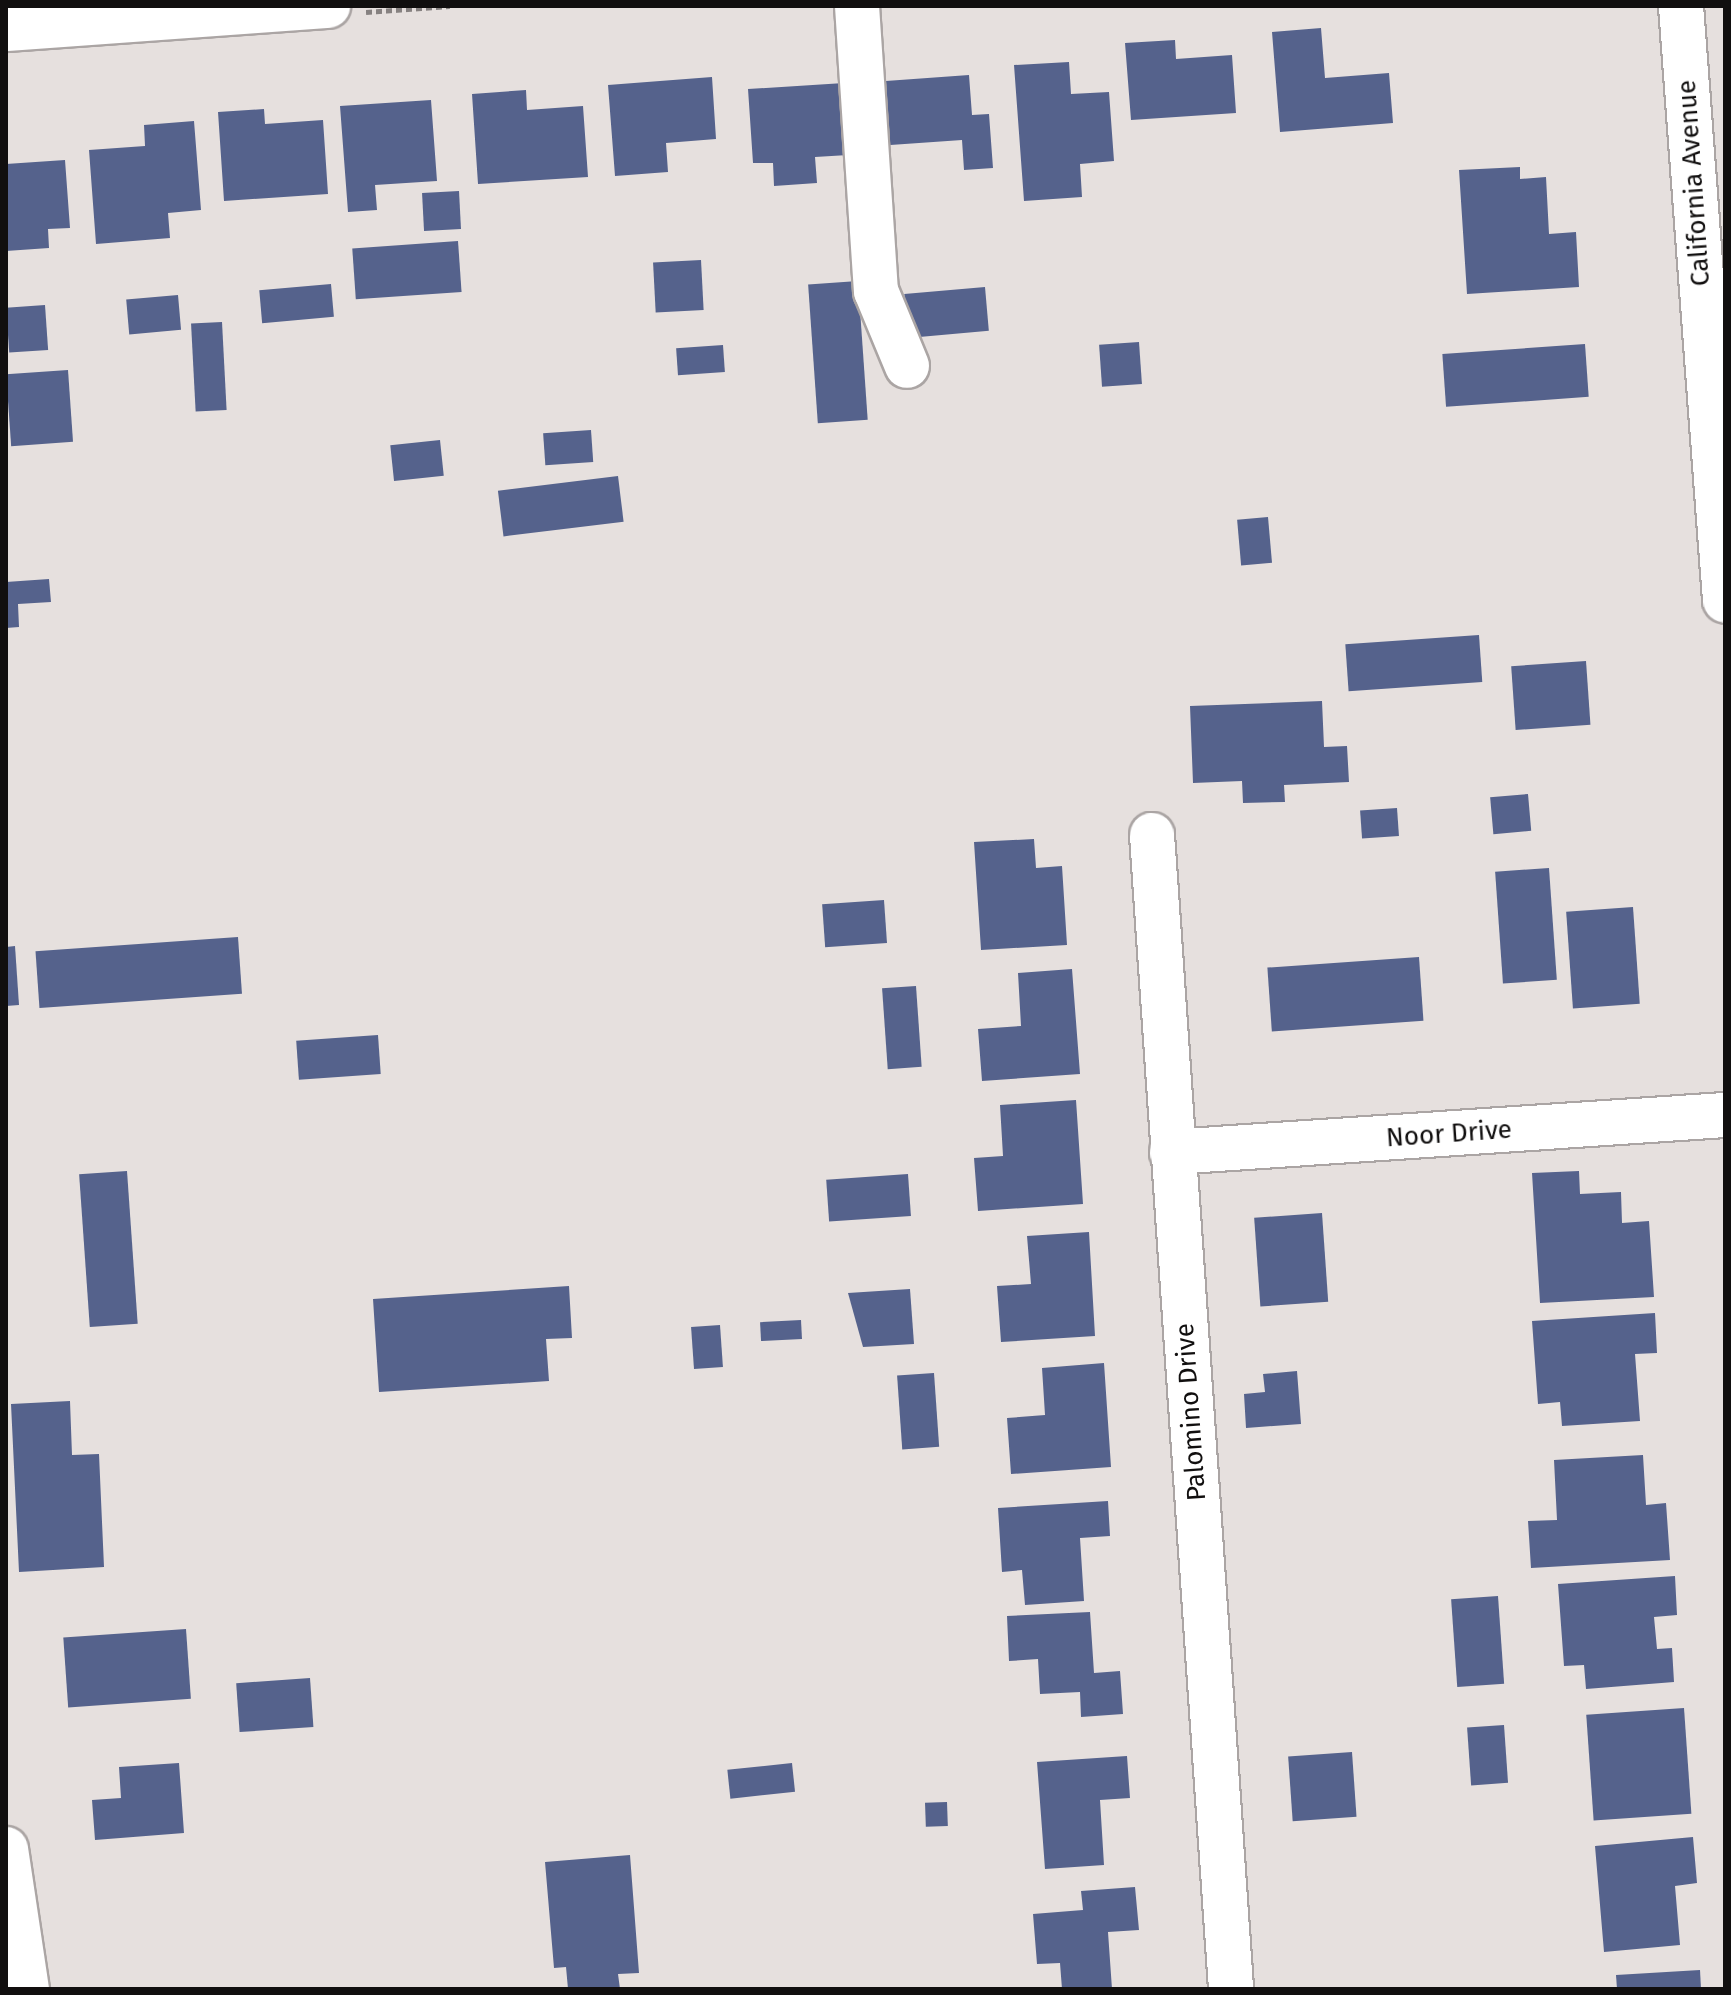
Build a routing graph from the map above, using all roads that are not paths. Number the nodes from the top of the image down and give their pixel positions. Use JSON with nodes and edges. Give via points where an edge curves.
{"nodes":[{"id":1,"x":328,"y":6,"type":"edge"},
{"id":2,"x":857,"y":6,"type":"edge"},
{"id":3,"x":1681,"y":6,"type":"edge"},
{"id":4,"x":6,"y":29,"type":"edge"},
{"id":5,"x":907,"y":366,"type":"dead end"},
{"id":6,"x":1725,"y":600,"type":"edge"},
{"id":7,"x":1152,"y":835,"type":"dead end"},
{"id":8,"x":1725,"y":1115,"type":"edge"},
{"id":9,"x":1172,"y":1152,"type":"junction"},
{"id":10,"x":6,"y":1849,"type":"edge"},
{"id":11,"x":27,"y":1989,"type":"edge"},
{"id":12,"x":1231,"y":1989,"type":"edge"}],
"edges":[{"from":1,"to":4,"type":"street"},
{"from":2,"to":5,"type":"street","via":[[875,279],[885,328]]},
{"from":3,"to":6,"type":"street","name":"California Avenue"},
{"from":7,"to":9,"type":"street","name":"Palomino Drive"},
{"from":8,"to":9,"type":"street","name":"Noor Drive"},
{"from":9,"to":12,"type":"street","name":"Palomino Drive"},
{"from":10,"to":11,"type":"street"}]}
